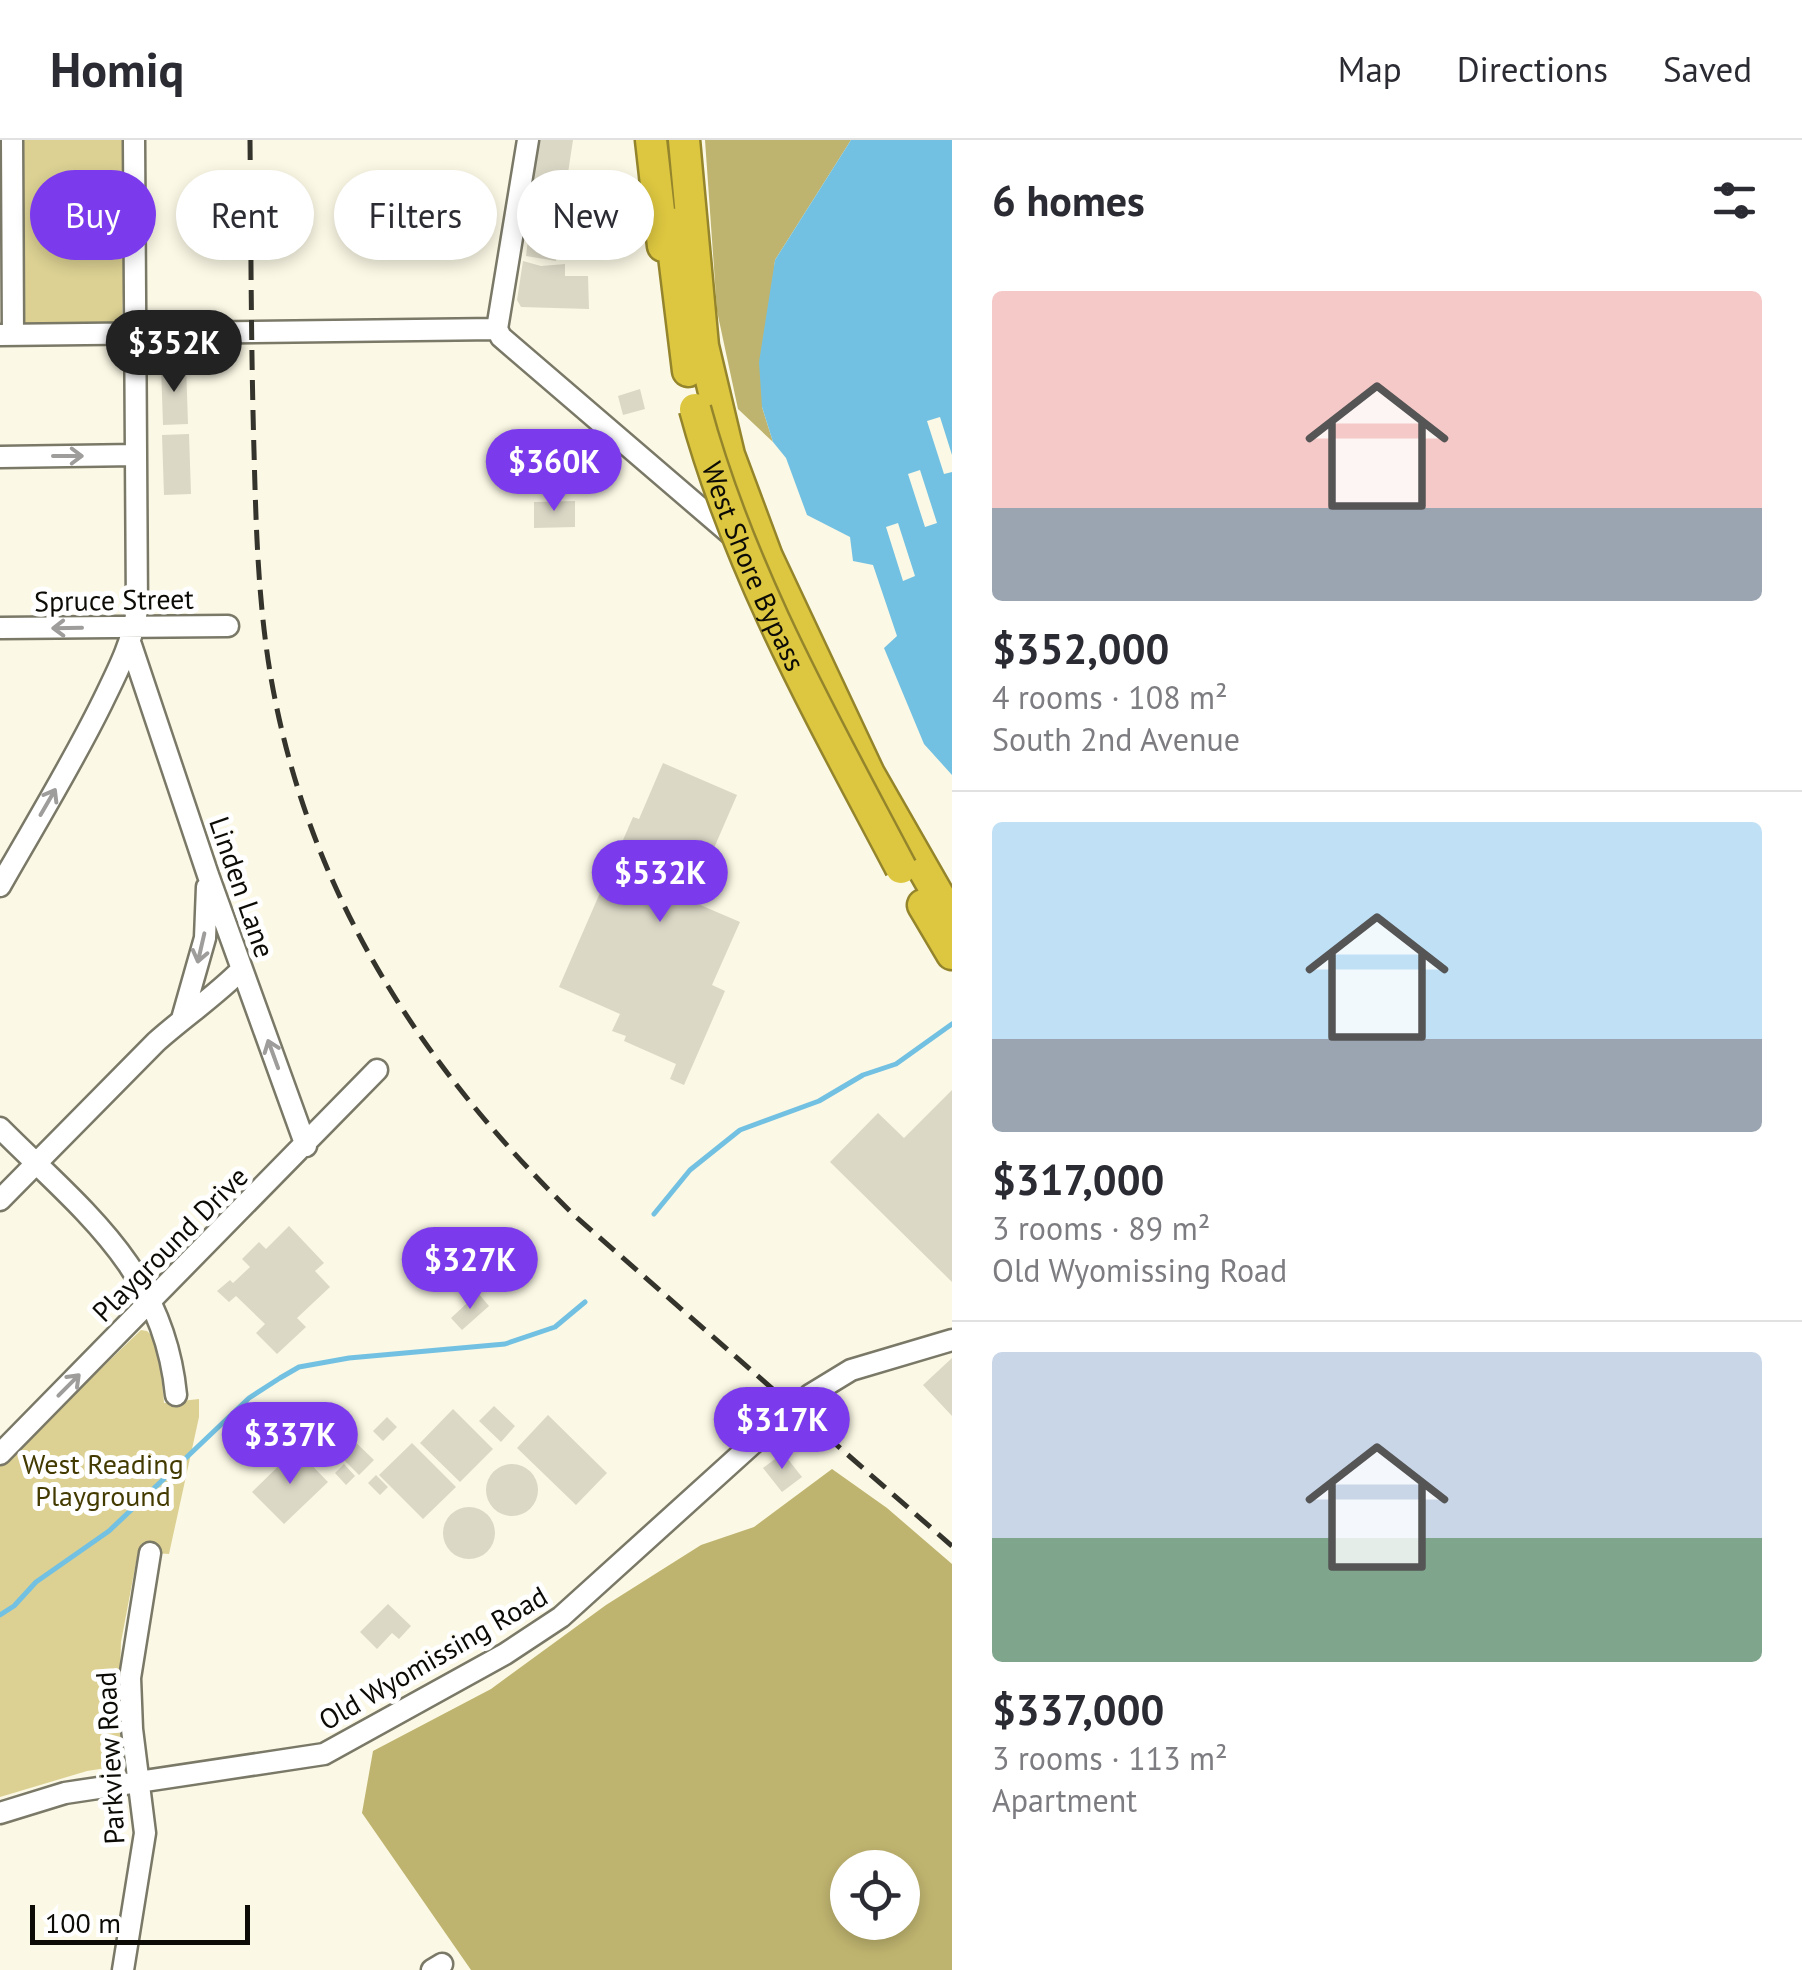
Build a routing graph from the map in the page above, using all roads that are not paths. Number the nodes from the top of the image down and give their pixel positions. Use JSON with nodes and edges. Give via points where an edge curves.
{"nodes":[{"id":1,"x":12,"y":140,"type":"edge"},
{"id":2,"x":134,"y":140,"type":"edge"},
{"id":3,"x":528,"y":140,"type":"edge"},
{"id":4,"x":651,"y":140,"type":"edge"},
{"id":5,"x":679,"y":145,"type":"edge"},
{"id":6,"x":6,"y":226,"type":"edge"},
{"id":7,"x":678,"y":308,"type":"junction"},
{"id":8,"x":497,"y":329,"type":"junction"},
{"id":9,"x":135,"y":333,"type":"junction"},
{"id":10,"x":7,"y":335,"type":"edge"},
{"id":11,"x":705,"y":407,"type":"junction"},
{"id":12,"x":136,"y":455,"type":"junction"},
{"id":13,"x":0,"y":456,"type":"edge"},
{"id":14,"x":755,"y":557,"type":"dead end"},
{"id":15,"x":228,"y":626,"type":"dead end"},
{"id":16,"x":0,"y":628,"type":"edge"},
{"id":17,"x":132,"y":636,"type":"junction"},
{"id":18,"x":908,"y":863,"type":"junction"},
{"id":19,"x":208,"y":875,"type":"junction"},
{"id":20,"x":0,"y":886,"type":"edge"},
{"id":21,"x":952,"y":919,"type":"edge"},
{"id":22,"x":952,"y":954,"type":"edge"},
{"id":23,"x":241,"y":970,"type":"junction"},
{"id":24,"x":182,"y":1019,"type":"junction"},
{"id":25,"x":377,"y":1070,"type":"dead end"},
{"id":26,"x":0,"y":1128,"type":"edge"},
{"id":27,"x":306,"y":1146,"type":"junction"},
{"id":28,"x":36,"y":1164,"type":"junction"},
{"id":29,"x":0,"y":1200,"type":"edge"},
{"id":30,"x":150,"y":1303,"type":"junction"},
{"id":31,"x":952,"y":1340,"type":"edge"},
{"id":32,"x":176,"y":1395,"type":"dead end"},
{"id":33,"x":810,"y":1395,"type":"tunnel mouth"},
{"id":34,"x":770,"y":1428,"type":"tunnel mouth"},
{"id":35,"x":0,"y":1454,"type":"edge"},
{"id":36,"x":150,"y":1552,"type":"dead end"},
{"id":37,"x":140,"y":1779,"type":"junction"},
{"id":38,"x":0,"y":1813,"type":"edge"},
{"id":39,"x":123,"y":1970,"type":"edge"}],
"edges":[{"from":1,"to":6,"type":"street"},
{"from":2,"to":9,"type":"street"},
{"from":3,"to":8,"type":"street"},
{"from":4,"to":7,"type":"highway","via":[[662,244]]},
{"from":5,"to":7,"type":"highway","name":"West Shore Bypass"},
{"from":5,"to":11,"type":"highway","name":"West Shore Bypass"},
{"from":6,"to":10,"type":"street"},
{"from":7,"to":11,"type":"highway","name":"West Shore Bypass"},
{"from":8,"to":9,"type":"street"},
{"from":8,"to":14,"type":"street"},
{"from":9,"to":10,"type":"street"},
{"from":9,"to":12,"type":"street"},
{"from":11,"to":18,"type":"highway","name":"West Shore Bypass","bridge":true,"via":[[709,462],[748,564],[797,671]]},
{"from":13,"to":12,"type":"street","one_way":true},
{"from":12,"to":17,"type":"street"},
{"from":15,"to":17,"type":"street","name":"Spruce Street"},
{"from":17,"to":16,"type":"street","name":"Spruce Street","one_way":true},
{"from":17,"to":19,"type":"street","name":"Linden Lane"},
{"from":20,"to":17,"type":"street","one_way":true,"via":[[87,733]]},
{"from":18,"to":21,"type":"highway","name":"West Shore Bypass"},
{"from":18,"to":22,"type":"highway","name":"West Shore Bypass"},
{"from":19,"to":23,"type":"street","name":"Linden Lane"},
{"from":19,"to":24,"type":"street","one_way":true,"via":[[204,938]]},
{"from":23,"to":24,"type":"street"},
{"from":27,"to":23,"type":"street","name":"Linden Lane","one_way":true},
{"from":24,"to":28,"type":"street"},
{"from":25,"to":27,"type":"street","name":"Playground Drive"},
{"from":26,"to":28,"type":"street"},
{"from":27,"to":30,"type":"street","name":"Playground Drive"},
{"from":28,"to":29,"type":"street"},
{"from":28,"to":30,"type":"street","via":[[128,1259]]},
{"from":30,"to":32,"type":"street","via":[[170,1348]]},
{"from":35,"to":30,"type":"street","name":"Playground Drive","one_way":true},
{"from":31,"to":33,"type":"street","via":[[851,1370]]},
{"from":34,"to":37,"type":"street","name":"Old Wyomissing Road","via":[[572,1608],[506,1654],[324,1754]]},
{"from":36,"to":37,"type":"street","name":"Parkview Road","via":[[130,1678]]},
{"from":37,"to":38,"type":"street","name":"Old Wyomissing Road","via":[[65,1792]]},
{"from":37,"to":39,"type":"street","name":"Parkview Road","via":[[145,1834]]}]}
